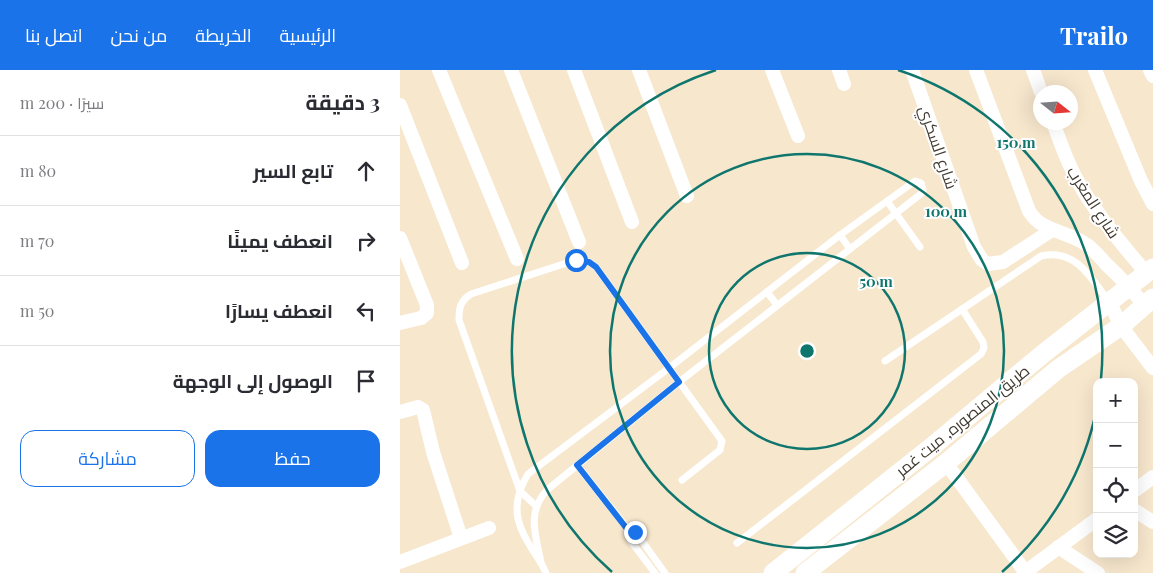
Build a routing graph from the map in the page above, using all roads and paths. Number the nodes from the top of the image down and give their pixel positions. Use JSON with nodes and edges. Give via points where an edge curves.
{"nodes":[{"id":1,"x":439,"y":70,"type":"edge"},
{"id":2,"x":511,"y":70,"type":"edge"},
{"id":3,"x":574,"y":70,"type":"edge"},
{"id":4,"x":639,"y":70,"type":"edge"},
{"id":5,"x":772,"y":70,"type":"edge"},
{"id":6,"x":839,"y":70,"type":"edge"},
{"id":7,"x":912,"y":70,"type":"edge"},
{"id":8,"x":976,"y":70,"type":"edge"},
{"id":9,"x":1032,"y":70,"type":"edge"},
{"id":10,"x":1095,"y":70,"type":"edge"},
{"id":11,"x":1150,"y":70,"type":"edge"},
{"id":12,"x":1153,"y":76,"type":"edge"},
{"id":13,"x":844,"y":84,"type":"dead end"},
{"id":14,"x":1038,"y":85,"type":"edge"},
{"id":15,"x":400,"y":106,"type":"edge"},
{"id":16,"x":1056,"y":130,"type":"edge"},
{"id":17,"x":798,"y":136,"type":"dead end"},
{"id":18,"x":687,"y":196,"type":"dead end"},
{"id":19,"x":887,"y":200,"type":"junction"},
{"id":20,"x":1153,"y":204,"type":"edge"},
{"id":21,"x":896,"y":213,"type":"junction"},
{"id":22,"x":632,"y":222,"type":"dead end"},
{"id":23,"x":1052,"y":230,"type":"junction"},
{"id":24,"x":840,"y":235,"type":"junction"},
{"id":25,"x":400,"y":238,"type":"edge"},
{"id":26,"x":579,"y":242,"type":"dead end"},
{"id":27,"x":920,"y":247,"type":"dead end"},
{"id":28,"x":850,"y":248,"type":"junction"},
{"id":29,"x":517,"y":259,"type":"dead end"},
{"id":30,"x":462,"y":263,"type":"dead end"},
{"id":31,"x":1150,"y":271,"type":"edge"},
{"id":32,"x":1130,"y":288,"type":"junction"},
{"id":33,"x":767,"y":292,"type":"junction"},
{"id":34,"x":1149,"y":302,"type":"edge"},
{"id":35,"x":1110,"y":303,"type":"junction"},
{"id":36,"x":777,"y":305,"type":"junction"},
{"id":37,"x":962,"y":309,"type":"junction"},
{"id":38,"x":400,"y":323,"type":"edge"},
{"id":39,"x":1121,"y":326,"type":"junction"},
{"id":40,"x":885,"y":361,"type":"dead end"},
{"id":41,"x":669,"y":368,"type":"junction"},
{"id":42,"x":1153,"y":368,"type":"edge"},
{"id":43,"x":679,"y":382,"type":"junction"},
{"id":44,"x":400,"y":412,"type":"edge"},
{"id":45,"x":946,"y":463,"type":"junction"},
{"id":46,"x":577,"y":465,"type":"junction"},
{"id":47,"x":1153,"y":476,"type":"edge"},
{"id":48,"x":682,"y":480,"type":"dead end"},
{"id":49,"x":1138,"y":487,"type":"edge"},
{"id":50,"x":520,"y":491,"type":"junction"},
{"id":51,"x":536,"y":506,"type":"junction"},
{"id":52,"x":1138,"y":513,"type":"edge"},
{"id":53,"x":1093,"y":521,"type":"edge"},
{"id":54,"x":1153,"y":522,"type":"edge"},
{"id":55,"x":489,"y":528,"type":"dead end"},
{"id":56,"x":631,"y":534,"type":"junction"},
{"id":57,"x":461,"y":538,"type":"junction"},
{"id":58,"x":737,"y":543,"type":"dead end"},
{"id":59,"x":1058,"y":547,"type":"junction"},
{"id":60,"x":400,"y":562,"type":"edge"},
{"id":61,"x":541,"y":563,"type":"junction"},
{"id":62,"x":546,"y":573,"type":"edge"},
{"id":63,"x":655,"y":573,"type":"edge"},
{"id":64,"x":665,"y":573,"type":"edge"},
{"id":65,"x":772,"y":573,"type":"edge"},
{"id":66,"x":805,"y":573,"type":"edge"},
{"id":67,"x":1025,"y":573,"type":"edge"},
{"id":68,"x":1098,"y":573,"type":"edge"}],
"edges":[{"from":1,"to":29,"type":"street"},
{"from":2,"to":26,"type":"street"},
{"from":3,"to":22,"type":"street"},
{"from":4,"to":18,"type":"street"},
{"from":5,"to":17,"type":"street"},
{"from":6,"to":13,"type":"street"},
{"from":7,"to":23,"type":"street","name":"شارع السكري","via":[[974,247],[982,260],[988,264],[1003,262]]},
{"from":8,"to":23,"type":"street","via":[[1029,210],[1034,219]]},
{"from":9,"to":14,"type":"street"},
{"from":10,"to":20,"type":"street"},
{"from":11,"to":12,"type":"street"},
{"from":15,"to":30,"type":"street"},
{"from":16,"to":31,"type":"street","name":"شارع المغرب","via":[[1077,180],[1110,228]]},
{"from":19,"to":21,"type":"lane"},
{"from":19,"to":21,"type":"lane","via":[[911,182],[921,183],[922,193]]},
{"from":19,"to":24,"type":"lane"},
{"from":21,"to":27,"type":"lane"},
{"from":21,"to":28,"type":"lane"},
{"from":23,"to":32,"type":"street","via":[[1077,238],[1088,246]]},
{"from":24,"to":28,"type":"lane"},
{"from":24,"to":33,"type":"lane"},
{"from":25,"to":38,"type":"street","via":[[427,313],[421,318]]},
{"from":28,"to":36,"type":"lane"},
{"from":31,"to":32,"type":"main road","name":"طريق المنصوره, ميت غمر"},
{"from":32,"to":34,"type":"street"},
{"from":32,"to":35,"type":"main road","name":"طريق المنصوره, ميت غمر"},
{"from":33,"to":36,"type":"lane"},
{"from":33,"to":41,"type":"lane"},
{"from":34,"to":39,"type":"main road","name":"طريق المنصوره, ميت غمر"},
{"from":35,"to":37,"type":"lane","via":[[1074,260],[1050,254],[1034,260]]},
{"from":35,"to":39,"type":"street"},
{"from":35,"to":65,"type":"main road","name":"طريق المنصوره, ميت غمر"},
{"from":36,"to":43,"type":"lane"},
{"from":37,"to":40,"type":"lane"},
{"from":37,"to":58,"type":"lane","via":[[983,342],[981,354]]},
{"from":39,"to":42,"type":"street"},
{"from":39,"to":45,"type":"main road","name":"طريق المنصوره, ميت غمر","via":[[1058,369]]},
{"from":41,"to":43,"type":"lane"},
{"from":41,"to":50,"type":"lane","via":[[528,474]]},
{"from":41,"to":50,"type":"lane","via":[[596,267],[589,262],[570,261],[466,297],[460,302],[459,320]]},
{"from":43,"to":46,"type":"lane"},
{"from":43,"to":48,"type":"lane","via":[[722,441],[720,450]]},
{"from":44,"to":57,"type":"street","via":[[418,407],[423,410]]},
{"from":45,"to":66,"type":"main road","name":"طريق المنصوره, ميت غمر"},
{"from":45,"to":67,"type":"street"},
{"from":46,"to":51,"type":"lane","via":[[540,497]]},
{"from":46,"to":56,"type":"lane"},
{"from":47,"to":49,"type":"street"},
{"from":50,"to":51,"type":"lane"},
{"from":50,"to":61,"type":"lane","via":[[516,511],[519,524]]},
{"from":51,"to":61,"type":"lane","via":[[533,516]]},
{"from":52,"to":54,"type":"street"},
{"from":53,"to":59,"type":"street"},
{"from":55,"to":57,"type":"street"},
{"from":56,"to":63,"type":"lane","via":[[630,540]]},
{"from":56,"to":64,"type":"lane","via":[[637,534]]},
{"from":57,"to":60,"type":"street"},
{"from":59,"to":67,"type":"street"},
{"from":59,"to":68,"type":"street"},
{"from":61,"to":62,"type":"lane"}]}
